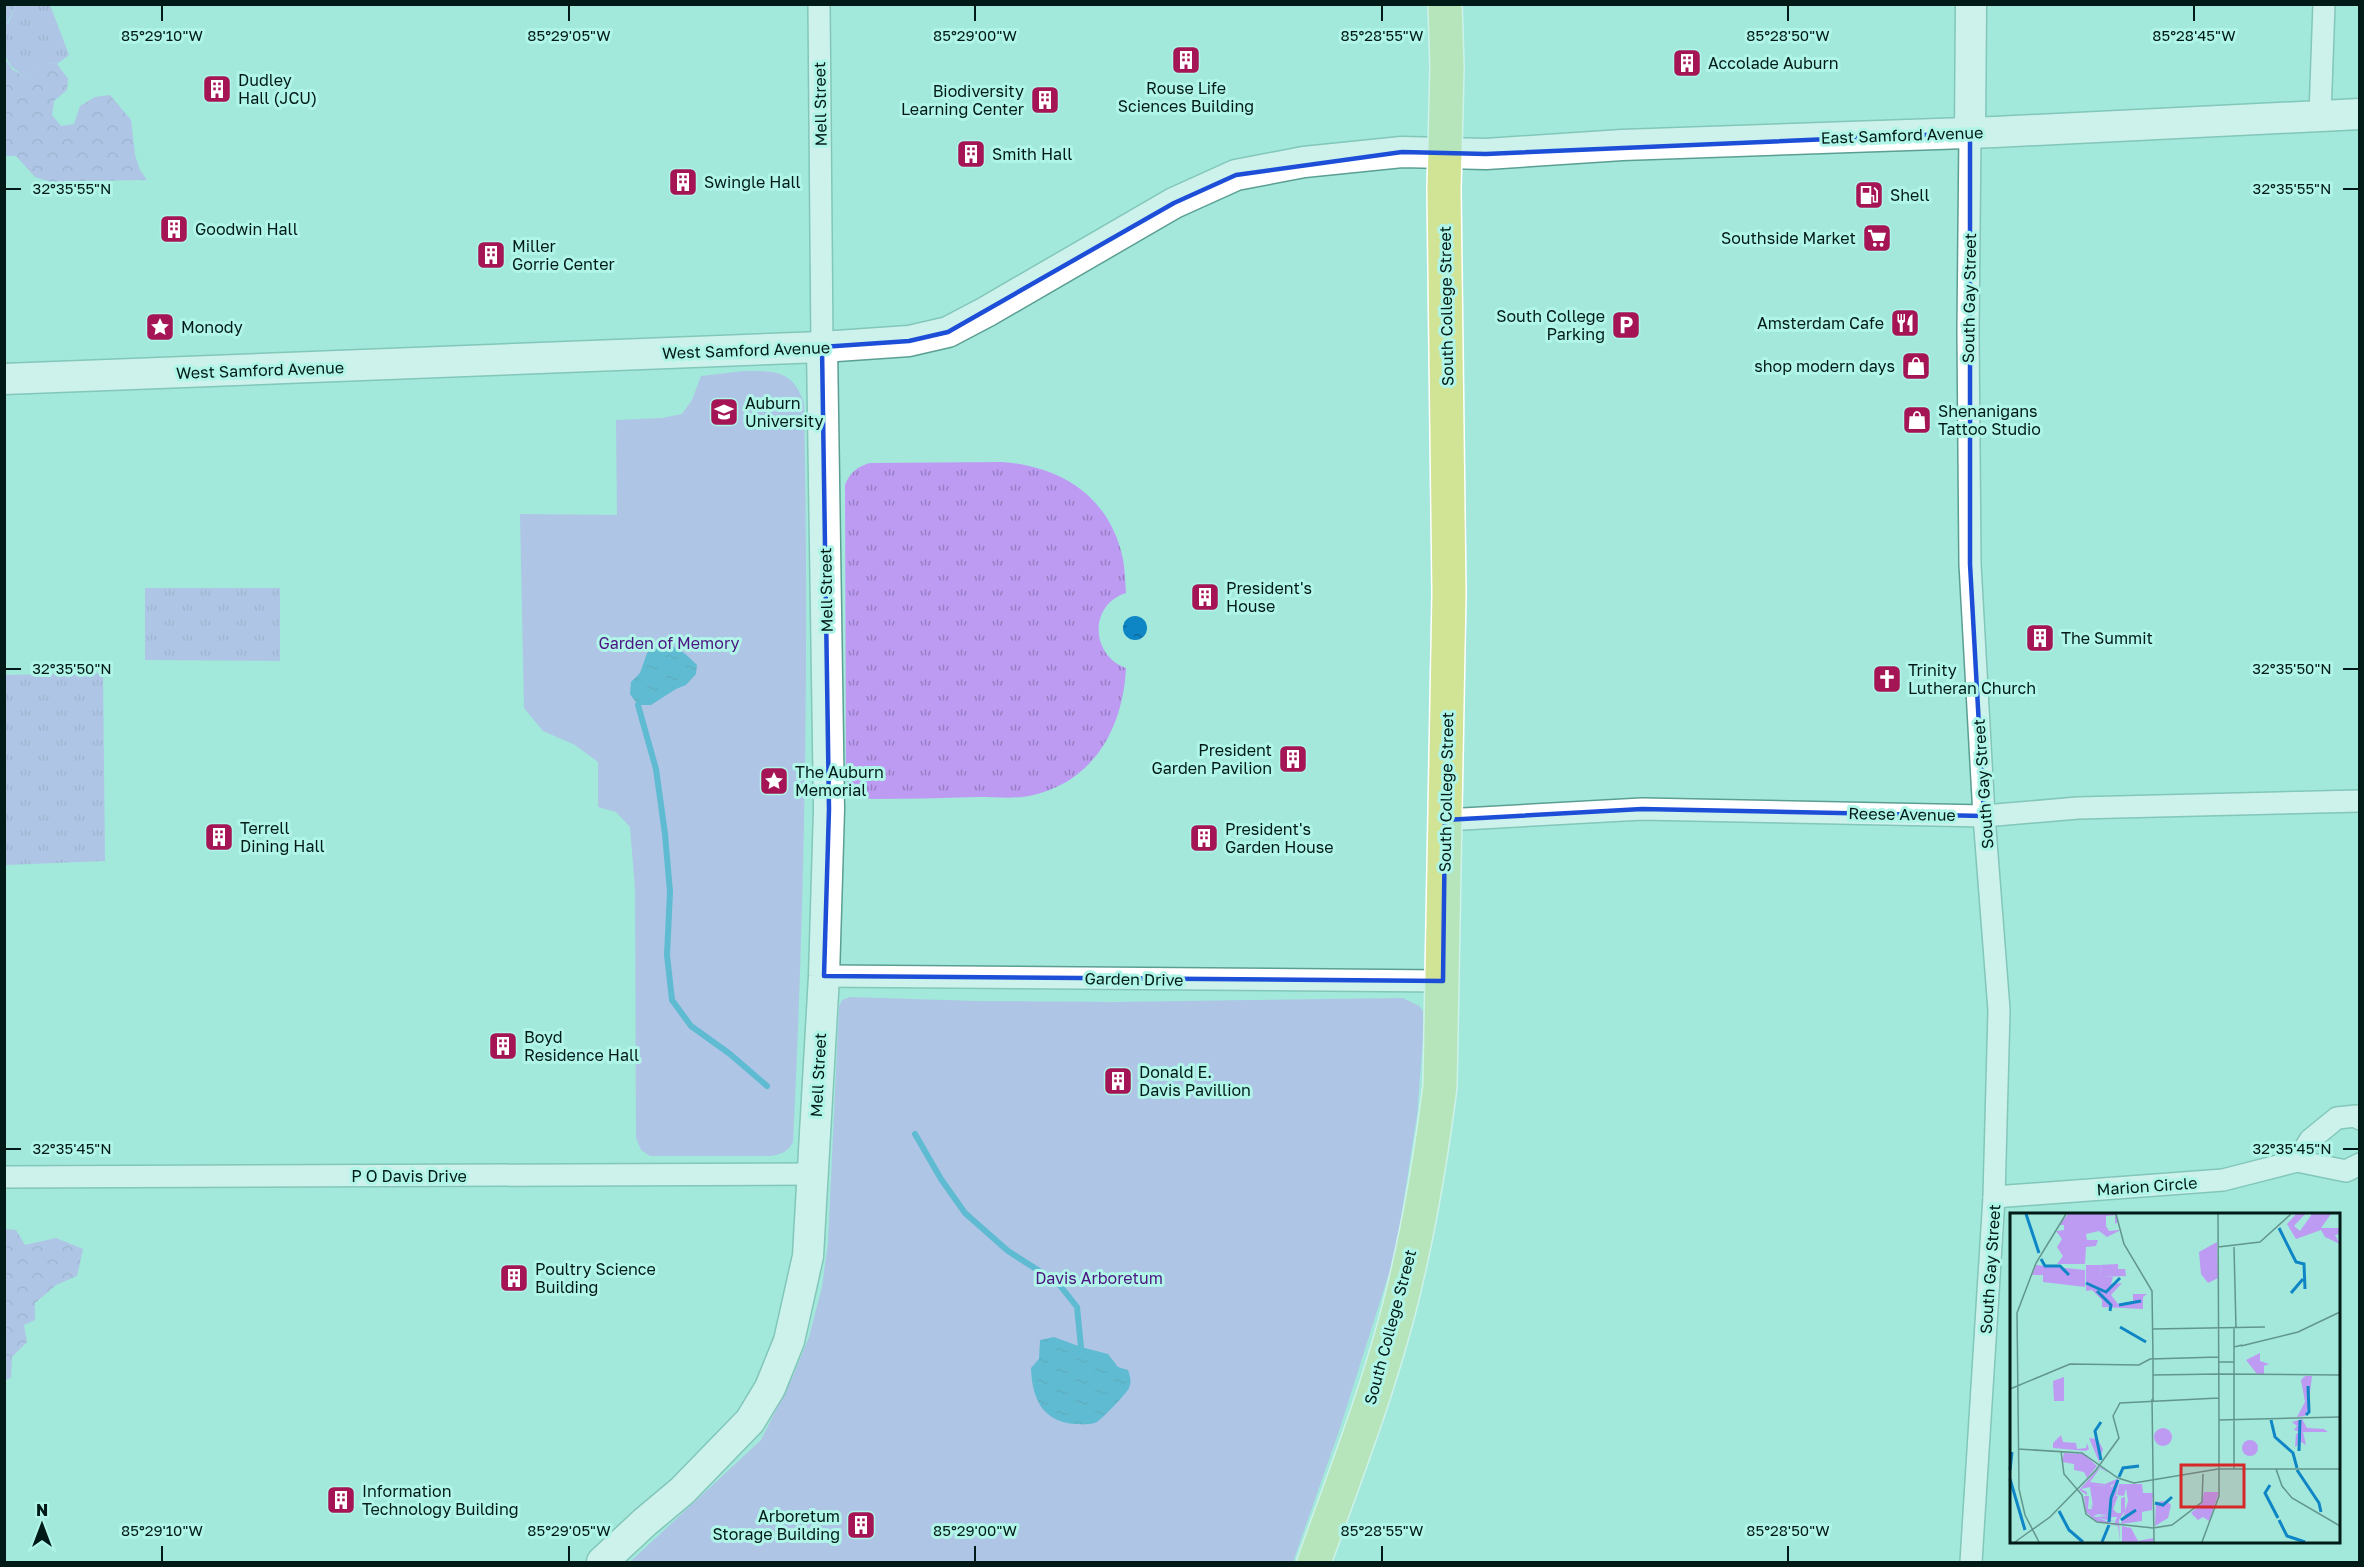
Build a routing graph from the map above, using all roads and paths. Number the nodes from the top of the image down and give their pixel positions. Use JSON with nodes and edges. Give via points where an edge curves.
{"nodes":[{"id":1,"x":819,"y":4,"type":"edge"},
{"id":2,"x":1445,"y":4,"type":"edge"},
{"id":3,"x":1971,"y":4,"type":"edge"},
{"id":4,"x":2324,"y":4,"type":"edge"},
{"id":5,"x":2360,"y":114,"type":"edge"},
{"id":6,"x":2320,"y":115,"type":"junction"},
{"id":7,"x":1970,"y":133,"type":"junction"},
{"id":8,"x":1444,"y":153,"type":"junction"},
{"id":9,"x":822,"y":347,"type":"junction"},
{"id":10,"x":4,"y":379,"type":"edge"},
{"id":11,"x":2360,"y":801,"type":"edge"},
{"id":12,"x":1984,"y":816,"type":"junction"},
{"id":13,"x":1445,"y":820,"type":"junction"},
{"id":14,"x":824,"y":976,"type":"junction"},
{"id":15,"x":1443,"y":981,"type":"junction"},
{"id":16,"x":2360,"y":1119,"type":"edge"},
{"id":17,"x":2297,"y":1161,"type":"junction"},
{"id":18,"x":2360,"y":1164,"type":"edge"},
{"id":19,"x":813,"y":1174,"type":"junction"},
{"id":20,"x":4,"y":1177,"type":"edge"},
{"id":21,"x":1994,"y":1197,"type":"junction"},
{"id":22,"x":602,"y":1563,"type":"edge"},
{"id":23,"x":1314,"y":1563,"type":"edge"},
{"id":24,"x":1971,"y":1563,"type":"edge"}],
"edges":[{"from":1,"to":9,"type":"street","name":"Mell Street"},
{"from":2,"to":8,"type":"main road","name":"South College Street"},
{"from":3,"to":7,"type":"street","name":"South Gay Street"},
{"from":4,"to":6,"type":"street"},
{"from":5,"to":6,"type":"street","name":"East Samford Avenue"},
{"from":6,"to":7,"type":"street","name":"East Samford Avenue"},
{"from":7,"to":8,"type":"street","name":"East Samford Avenue"},
{"from":7,"to":12,"type":"street","name":"South Gay Street","via":[[1970,564]]},
{"from":8,"to":9,"type":"street","name":"West Samford Avenue","via":[[1402,152],[1325,160],[1236,175],[1174,203],[948,332],[909,341]]},
{"from":8,"to":13,"type":"main road","name":"South College Street","via":[[1449,593]]},
{"from":9,"to":10,"type":"street","name":"West Samford Avenue"},
{"from":9,"to":14,"type":"street","name":"Mell Street","via":[[830,809]]},
{"from":11,"to":12,"type":"street","name":"Reese Avenue","via":[[2078,808]]},
{"from":12,"to":13,"type":"street","name":"Reese Avenue","via":[[1642,809]]},
{"from":12,"to":21,"type":"street","name":"South Gay Street","via":[[1999,1010]]},
{"from":13,"to":15,"type":"main road","name":"South College Street"},
{"from":14,"to":15,"type":"street","name":"Garden Drive"},
{"from":14,"to":19,"type":"street","name":"Mell Street"},
{"from":15,"to":23,"type":"main road","name":"South College Street","via":[[1435,1127],[1402,1299],[1360,1437]]},
{"from":16,"to":17,"type":"street","via":[[2337,1118],[2310,1140]]},
{"from":17,"to":18,"type":"street","name":"Marion Circle","via":[[2346,1171]]},
{"from":17,"to":21,"type":"street","name":"Marion Circle","via":[[2223,1180]]},
{"from":19,"to":20,"type":"street","name":"P O Davis Drive"},
{"from":19,"to":22,"type":"street","name":"Mell Street","via":[[808,1256],[789,1341],[770,1388],[750,1421],[723,1450]]},
{"from":21,"to":24,"type":"street","name":"South Gay Street"}]}
